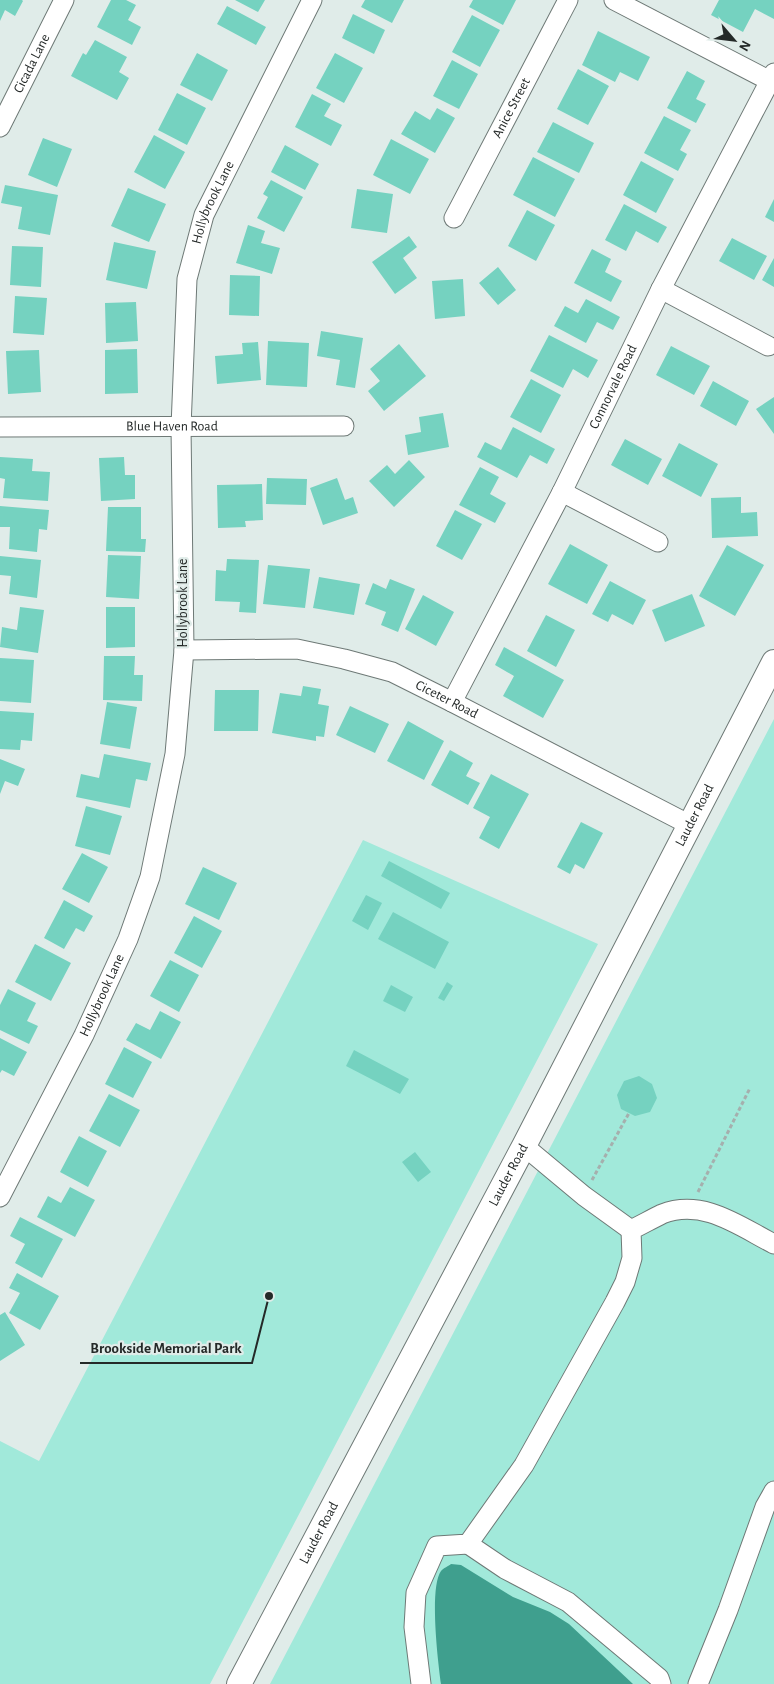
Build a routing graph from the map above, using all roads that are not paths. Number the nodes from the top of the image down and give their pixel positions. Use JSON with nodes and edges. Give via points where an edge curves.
{"nodes":[{"id":1,"x":64,"y":0,"type":"edge"},
{"id":2,"x":312,"y":0,"type":"edge"},
{"id":3,"x":568,"y":0,"type":"edge"},
{"id":4,"x":614,"y":0,"type":"edge"},
{"id":5,"x":773,"y":79,"type":"edge"},
{"id":6,"x":0,"y":127,"type":"edge"},
{"id":7,"x":454,"y":218,"type":"dead end"},
{"id":8,"x":661,"y":289,"type":"junction"},
{"id":9,"x":768,"y":346,"type":"dead end"},
{"id":10,"x":181,"y":426,"type":"junction"},
{"id":11,"x":344,"y":426,"type":"dead end"},
{"id":12,"x":0,"y":427,"type":"edge"},
{"id":13,"x":562,"y":492,"type":"junction"},
{"id":14,"x":658,"y":542,"type":"dead end"},
{"id":15,"x":184,"y":650,"type":"junction"},
{"id":16,"x":774,"y":662,"type":"edge"},
{"id":17,"x":452,"y":702,"type":"junction"},
{"id":18,"x":690,"y":825,"type":"junction"},
{"id":19,"x":524,"y":1146,"type":"junction"},
{"id":20,"x":0,"y":1197,"type":"edge"},
{"id":21,"x":631,"y":1230,"type":"junction"},
{"id":22,"x":774,"y":1244,"type":"edge"},
{"id":23,"x":774,"y":1491,"type":"edge"},
{"id":24,"x":468,"y":1544,"type":"junction"},
{"id":25,"x":239,"y":1684,"type":"edge"},
{"id":26,"x":421,"y":1684,"type":"edge"},
{"id":27,"x":661,"y":1684,"type":"edge"},
{"id":28,"x":698,"y":1684,"type":"edge"}],
"edges":[{"from":1,"to":6,"type":"street","name":"Cicada Lane"},
{"from":2,"to":10,"type":"street","name":"Hollybrook Lane","via":[[204,215],[187,279]]},
{"from":3,"to":7,"type":"street","name":"Anice Street"},
{"from":4,"to":5,"type":"street"},
{"from":5,"to":8,"type":"street","name":"Connorvale Road"},
{"from":8,"to":9,"type":"street"},
{"from":8,"to":13,"type":"street","name":"Connorvale Road"},
{"from":10,"to":11,"type":"street","name":"Blue Haven Road"},
{"from":10,"to":12,"type":"street","name":"Blue Haven Road"},
{"from":10,"to":15,"type":"street","name":"Hollybrook Lane"},
{"from":13,"to":14,"type":"street"},
{"from":13,"to":17,"type":"street","name":"Connorvale Road"},
{"from":15,"to":17,"type":"street","name":"Ciceter Road","via":[[298,649],[392,672]]},
{"from":15,"to":20,"type":"street","name":"Hollybrook Lane","via":[[175,754],[150,877],[128,939],[84,1035]]},
{"from":16,"to":18,"type":"main road","name":"Lauder Road"},
{"from":17,"to":18,"type":"street","name":"Ciceter Road"},
{"from":18,"to":19,"type":"main road","name":"Lauder Road"},
{"from":19,"to":21,"type":"street"},
{"from":19,"to":25,"type":"main road","name":"Lauder Road"},
{"from":21,"to":22,"type":"street","via":[[663,1214],[703,1210]]},
{"from":21,"to":24,"type":"street","via":[[632,1258],[615,1302],[524,1465]]},
{"from":23,"to":28,"type":"street","via":[[764,1506]]},
{"from":24,"to":26,"type":"street","via":[[437,1546],[416,1593],[414,1627]]},
{"from":24,"to":27,"type":"street","via":[[505,1569],[568,1602],[659,1678]]}]}
